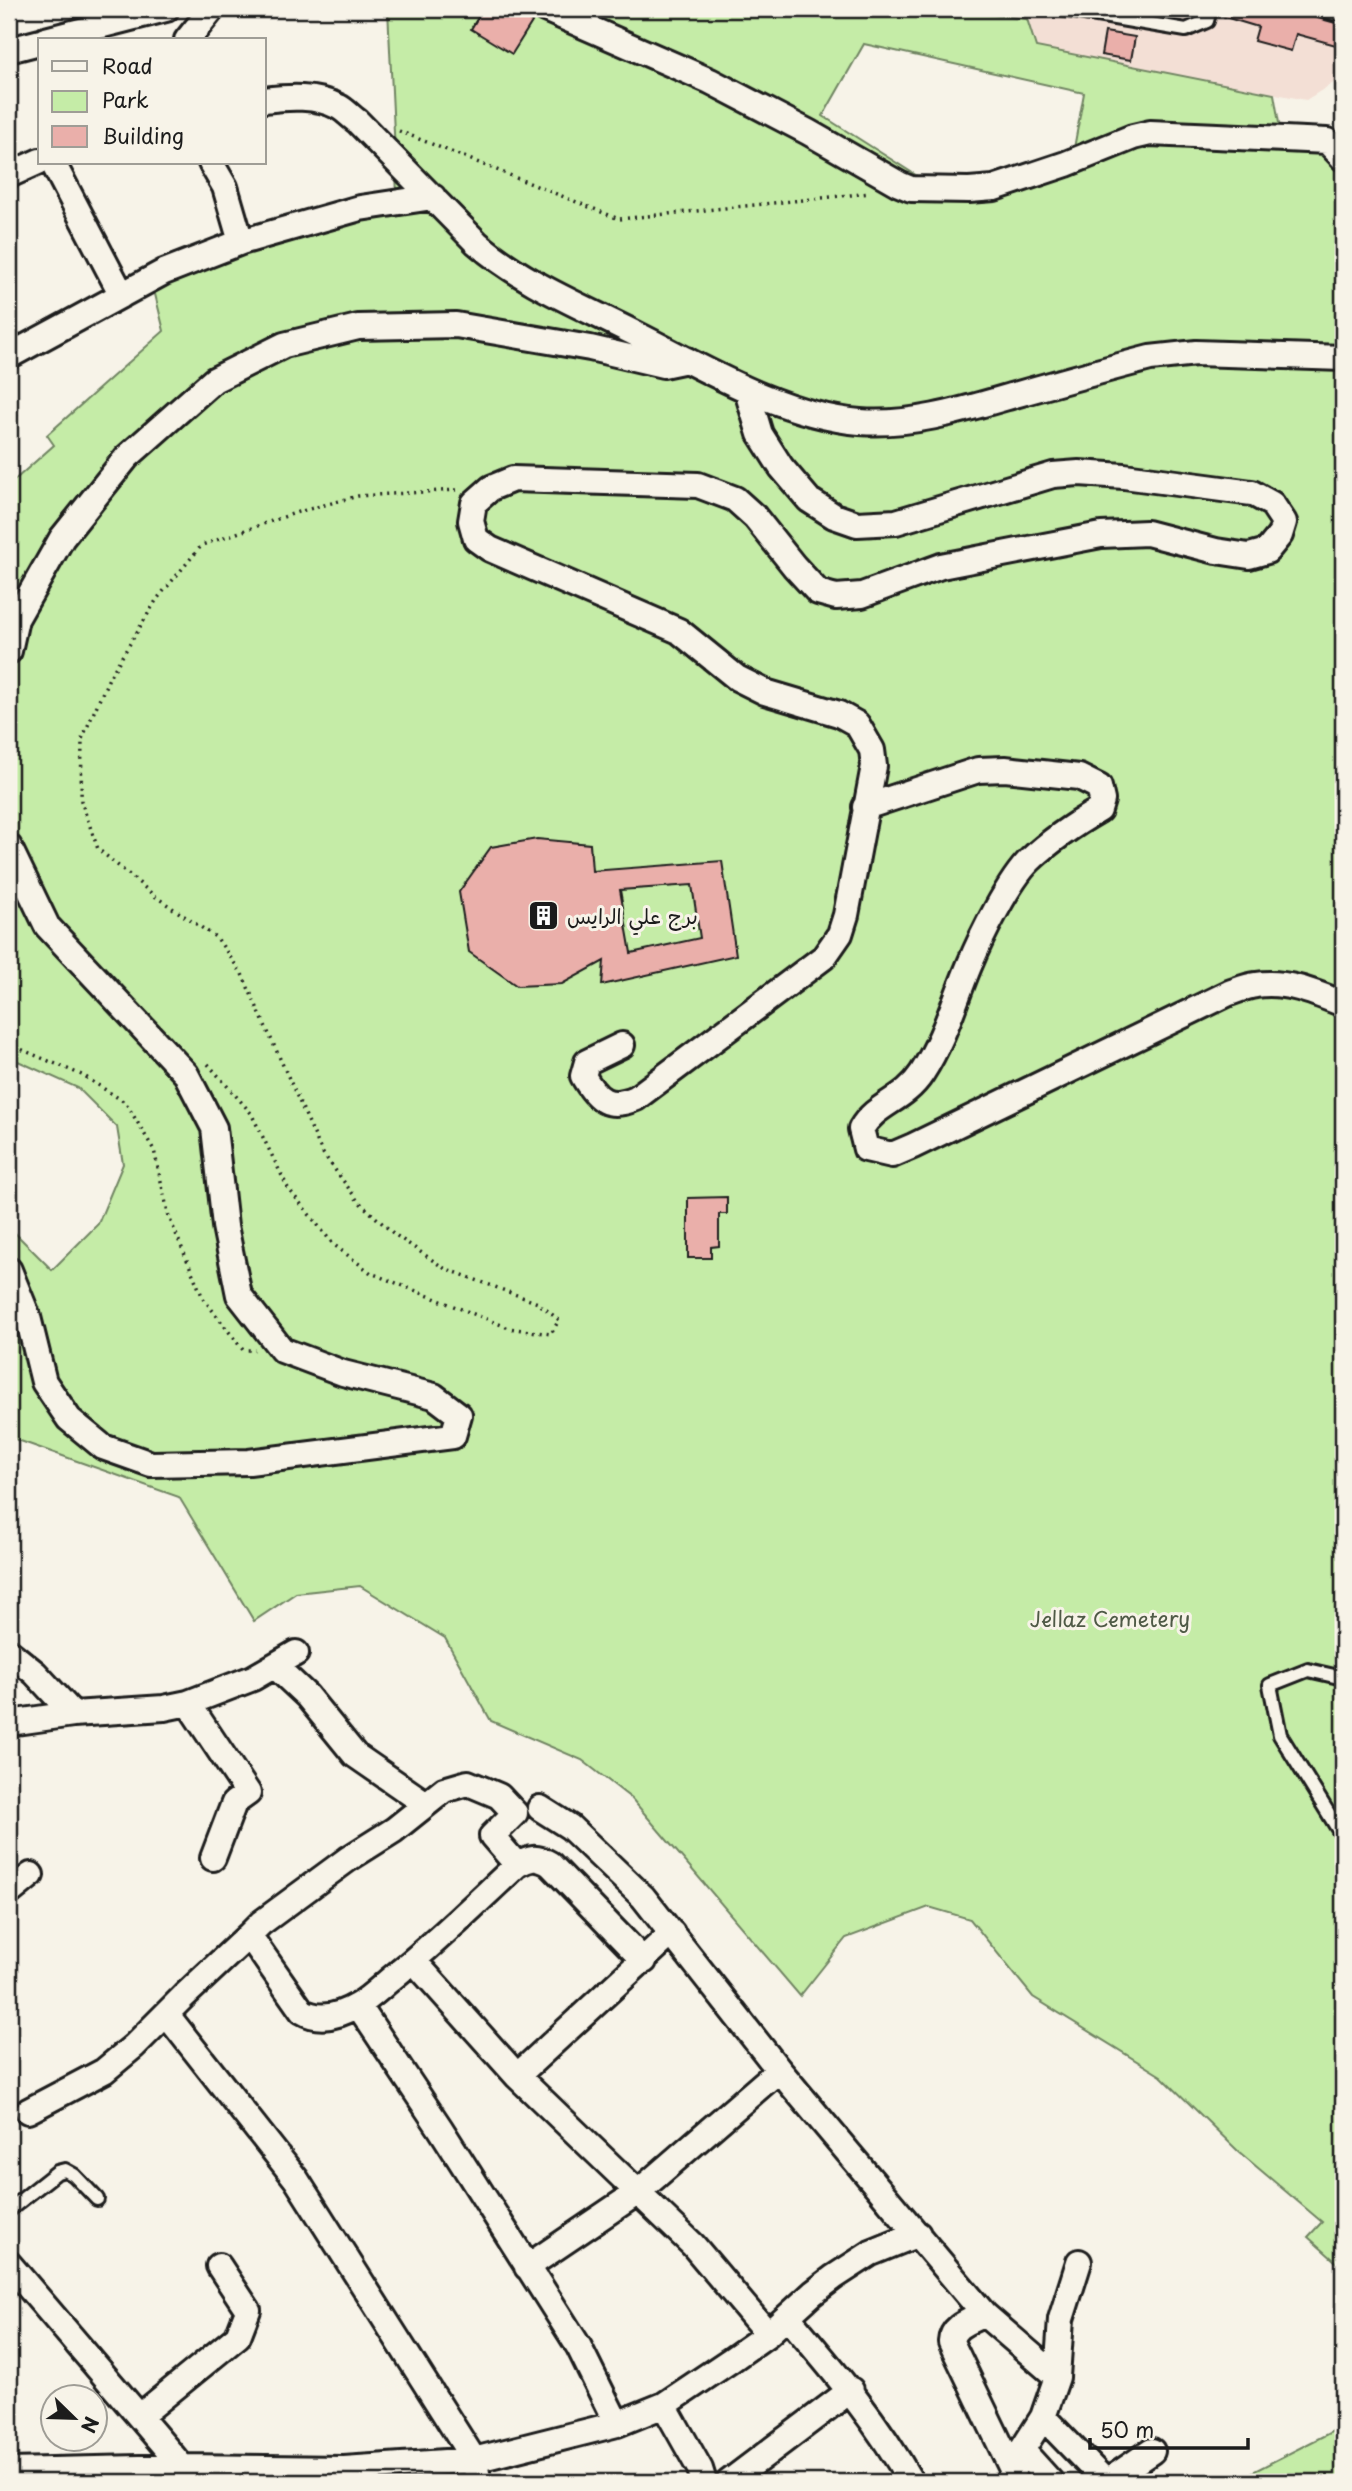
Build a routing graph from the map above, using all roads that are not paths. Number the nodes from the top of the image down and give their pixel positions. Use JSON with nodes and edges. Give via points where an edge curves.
{"nodes":[{"id":1,"x":166,"y":9,"type":"edge"},
{"id":2,"x":212,"y":9,"type":"edge"},
{"id":3,"x":545,"y":9,"type":"edge"},
{"id":4,"x":1061,"y":9,"type":"edge"},
{"id":5,"x":1210,"y":9,"type":"edge"},
{"id":6,"x":1318,"y":9,"type":"edge"},
{"id":7,"x":1334,"y":13,"type":"dead end"},
{"id":8,"x":55,"y":38,"type":"edge"},
{"id":9,"x":189,"y":38,"type":"edge"},
{"id":10,"x":38,"y":42,"type":"edge"},
{"id":11,"x":9,"y":50,"type":"edge"},
{"id":12,"x":266,"y":100,"type":"edge"},
{"id":13,"x":1338,"y":147,"type":"edge"},
{"id":14,"x":38,"y":162,"type":"edge"},
{"id":15,"x":54,"y":164,"type":"edge"},
{"id":16,"x":212,"y":164,"type":"edge"},
{"id":17,"x":11,"y":169,"type":"edge"},
{"id":18,"x":433,"y":197,"type":"junction"},
{"id":19,"x":241,"y":242,"type":"junction"},
{"id":20,"x":122,"y":295,"type":"junction"},
{"id":21,"x":9,"y":356,"type":"edge"},
{"id":22,"x":1343,"y":358,"type":"edge"},
{"id":23,"x":687,"y":360,"type":"junction"},
{"id":24,"x":747,"y":391,"type":"junction"},
{"id":25,"x":9,"y":651,"type":"edge"},
{"id":26,"x":865,"y":807,"type":"junction"},
{"id":27,"x":9,"y":847,"type":"edge"},
{"id":28,"x":1343,"y":1004,"type":"edge"},
{"id":29,"x":622,"y":1045,"type":"dead end"},
{"id":30,"x":9,"y":1270,"type":"edge"},
{"id":31,"x":9,"y":1652,"type":"edge"},
{"id":32,"x":296,"y":1653,"type":"dead end"},
{"id":33,"x":275,"y":1666,"type":"junction"},
{"id":34,"x":1343,"y":1678,"type":"edge"},
{"id":35,"x":188,"y":1703,"type":"junction"},
{"id":36,"x":73,"y":1714,"type":"junction"},
{"id":37,"x":9,"y":1723,"type":"edge"},
{"id":38,"x":426,"y":1804,"type":"junction"},
{"id":39,"x":540,"y":1808,"type":"dead end"},
{"id":40,"x":1343,"y":1837,"type":"edge"},
{"id":41,"x":214,"y":1858,"type":"dead end"},
{"id":42,"x":517,"y":1865,"type":"junction"},
{"id":43,"x":31,"y":1875,"type":"dead end"},
{"id":44,"x":9,"y":1893,"type":"edge"},
{"id":45,"x":672,"y":1933,"type":"junction"},
{"id":46,"x":249,"y":1936,"type":"junction"},
{"id":47,"x":414,"y":1961,"type":"junction"},
{"id":48,"x":644,"y":1961,"type":"junction"},
{"id":49,"x":358,"y":2005,"type":"junction"},
{"id":50,"x":167,"y":2015,"type":"junction"},
{"id":51,"x":779,"y":2070,"type":"junction"},
{"id":52,"x":517,"y":2076,"type":"junction"},
{"id":53,"x":28,"y":2111,"type":"dead end"},
{"id":54,"x":638,"y":2192,"type":"junction"},
{"id":55,"x":97,"y":2199,"type":"dead end"},
{"id":56,"x":9,"y":2210,"type":"edge"},
{"id":57,"x":918,"y":2234,"type":"junction"},
{"id":58,"x":1079,"y":2262,"type":"dead end"},
{"id":59,"x":9,"y":2264,"type":"edge"},
{"id":60,"x":219,"y":2266,"type":"dead end"},
{"id":61,"x":527,"y":2267,"type":"junction"},
{"id":62,"x":984,"y":2314,"type":"junction"},
{"id":63,"x":788,"y":2317,"type":"junction"},
{"id":64,"x":768,"y":2334,"type":"junction"},
{"id":65,"x":1056,"y":2377,"type":"junction"},
{"id":66,"x":851,"y":2390,"type":"junction"},
{"id":67,"x":664,"y":2405,"type":"junction"},
{"id":68,"x":140,"y":2416,"type":"junction"},
{"id":69,"x":1042,"y":2417,"type":"junction"},
{"id":70,"x":617,"y":2424,"type":"junction"},
{"id":71,"x":1152,"y":2451,"type":"dead end"},
{"id":72,"x":1014,"y":2467,"type":"edge"},
{"id":73,"x":9,"y":2471,"type":"edge"},
{"id":74,"x":477,"y":2471,"type":"edge"},
{"id":75,"x":189,"y":2474,"type":"edge"},
{"id":76,"x":704,"y":2482,"type":"edge"},
{"id":77,"x":729,"y":2482,"type":"edge"},
{"id":78,"x":911,"y":2482,"type":"edge"},
{"id":79,"x":1051,"y":2482,"type":"edge"}],
"edges":[{"from":1,"to":8,"type":"street"},
{"from":2,"to":9,"type":"street"},
{"from":3,"to":13,"type":"street","via":[[710,81],[911,189],[994,188],[1150,133]]},
{"from":4,"to":5,"type":"lane","via":[[1186,30],[1207,21]]},
{"from":6,"to":7,"type":"lane"},
{"from":10,"to":11,"type":"street"},
{"from":12,"to":18,"type":"street","via":[[313,99],[338,107]]},
{"from":14,"to":17,"type":"street"},
{"from":15,"to":20,"type":"street"},
{"from":16,"to":19,"type":"street","via":[[225,187]]},
{"from":18,"to":19,"type":"street","via":[[360,208]]},
{"from":18,"to":23,"type":"street","via":[[490,255],[536,284]]},
{"from":19,"to":20,"type":"street","via":[[164,272]]},
{"from":20,"to":21,"type":"street"},
{"from":22,"to":24,"type":"street","via":[[1177,353],[960,411],[892,421],[833,418]]},
{"from":23,"to":24,"type":"street"},
{"from":23,"to":25,"type":"street","via":[[663,365],[456,325],[358,327],[284,345],[214,380],[127,457],[62,538],[16,619]]},
{"from":24,"to":26,"type":"street","via":[[760,434],[781,467],[809,500],[857,524],[896,522],[1053,475],[1079,473],[1252,493],[1272,504],[1284,522],[1267,551],[1249,556],[1147,533],[1101,535],[941,566],[862,595],[836,597],[818,592],[735,499],[698,485],[513,479],[491,488],[474,503],[471,521],[476,540],[490,549],[679,631],[737,678],[765,692],[839,713],[857,724],[872,750],[874,766]]},
{"from":26,"to":28,"type":"street","via":[[978,770],[1005,769],[1079,777],[1098,788],[1102,800],[1099,810],[1028,861],[1013,883],[970,963],[922,1074],[908,1091],[868,1116],[861,1129],[866,1149],[892,1155],[913,1146],[1229,993],[1257,985],[1287,986]]},
{"from":26,"to":29,"type":"street","via":[[846,915],[840,934],[824,957],[636,1098],[620,1104],[604,1101],[583,1076],[587,1062]]},
{"from":27,"to":30,"type":"street","via":[[47,926],[186,1074],[214,1128],[225,1226],[239,1295],[282,1350],[343,1373],[433,1396],[459,1415],[453,1436],[249,1462],[151,1464],[103,1447],[69,1419],[44,1381],[28,1317]]},
{"from":31,"to":36,"type":"street"},
{"from":32,"to":33,"type":"street"},
{"from":33,"to":35,"type":"street"},
{"from":33,"to":38,"type":"street","via":[[307,1696],[355,1755]]},
{"from":34,"to":40,"type":"lane","via":[[1308,1670],[1270,1685],[1280,1735]]},
{"from":35,"to":36,"type":"street"},
{"from":35,"to":41,"type":"street","via":[[248,1793],[234,1803]]},
{"from":36,"to":37,"type":"street"},
{"from":38,"to":42,"type":"street","via":[[444,1790],[468,1783],[499,1796],[515,1813],[492,1836]]},
{"from":38,"to":46,"type":"street"},
{"from":39,"to":45,"type":"street","via":[[570,1827]]},
{"from":42,"to":47,"type":"street"},
{"from":42,"to":48,"type":"street","via":[[530,1858],[550,1864]]},
{"from":43,"to":44,"type":"street"},
{"from":45,"to":48,"type":"street"},
{"from":45,"to":51,"type":"street"},
{"from":46,"to":49,"type":"street","via":[[302,2011],[321,2018]]},
{"from":46,"to":50,"type":"street"},
{"from":47,"to":49,"type":"street"},
{"from":47,"to":52,"type":"street"},
{"from":48,"to":52,"type":"street"},
{"from":49,"to":61,"type":"street"},
{"from":50,"to":53,"type":"street","via":[[104,2071]]},
{"from":50,"to":74,"type":"street","via":[[296,2179]]},
{"from":51,"to":54,"type":"street"},
{"from":51,"to":57,"type":"street"},
{"from":52,"to":54,"type":"street"},
{"from":54,"to":61,"type":"street"},
{"from":54,"to":64,"type":"street","via":[[693,2245]]},
{"from":55,"to":56,"type":"lane","via":[[65,2170]]},
{"from":57,"to":62,"type":"street"},
{"from":57,"to":63,"type":"street","via":[[871,2253],[813,2293]]},
{"from":58,"to":65,"type":"street","via":[[1061,2319]]},
{"from":59,"to":68,"type":"street"},
{"from":60,"to":68,"type":"street","via":[[248,2310],[238,2336]]},
{"from":61,"to":70,"type":"street","via":[[579,2347]]},
{"from":62,"to":65,"type":"street"},
{"from":62,"to":72,"type":"street","via":[[957,2328],[951,2342]]},
{"from":63,"to":64,"type":"street"},
{"from":63,"to":66,"type":"street"},
{"from":64,"to":67,"type":"street"},
{"from":65,"to":69,"type":"street"},
{"from":66,"to":77,"type":"street"},
{"from":66,"to":78,"type":"street"},
{"from":67,"to":70,"type":"street"},
{"from":67,"to":76,"type":"street"},
{"from":68,"to":75,"type":"street"},
{"from":69,"to":71,"type":"street","via":[[1104,2480]]},
{"from":69,"to":72,"type":"street"},
{"from":70,"to":74,"type":"street"},
{"from":72,"to":79,"type":"street"},
{"from":73,"to":75,"type":"street"},
{"from":74,"to":75,"type":"street"}]}
